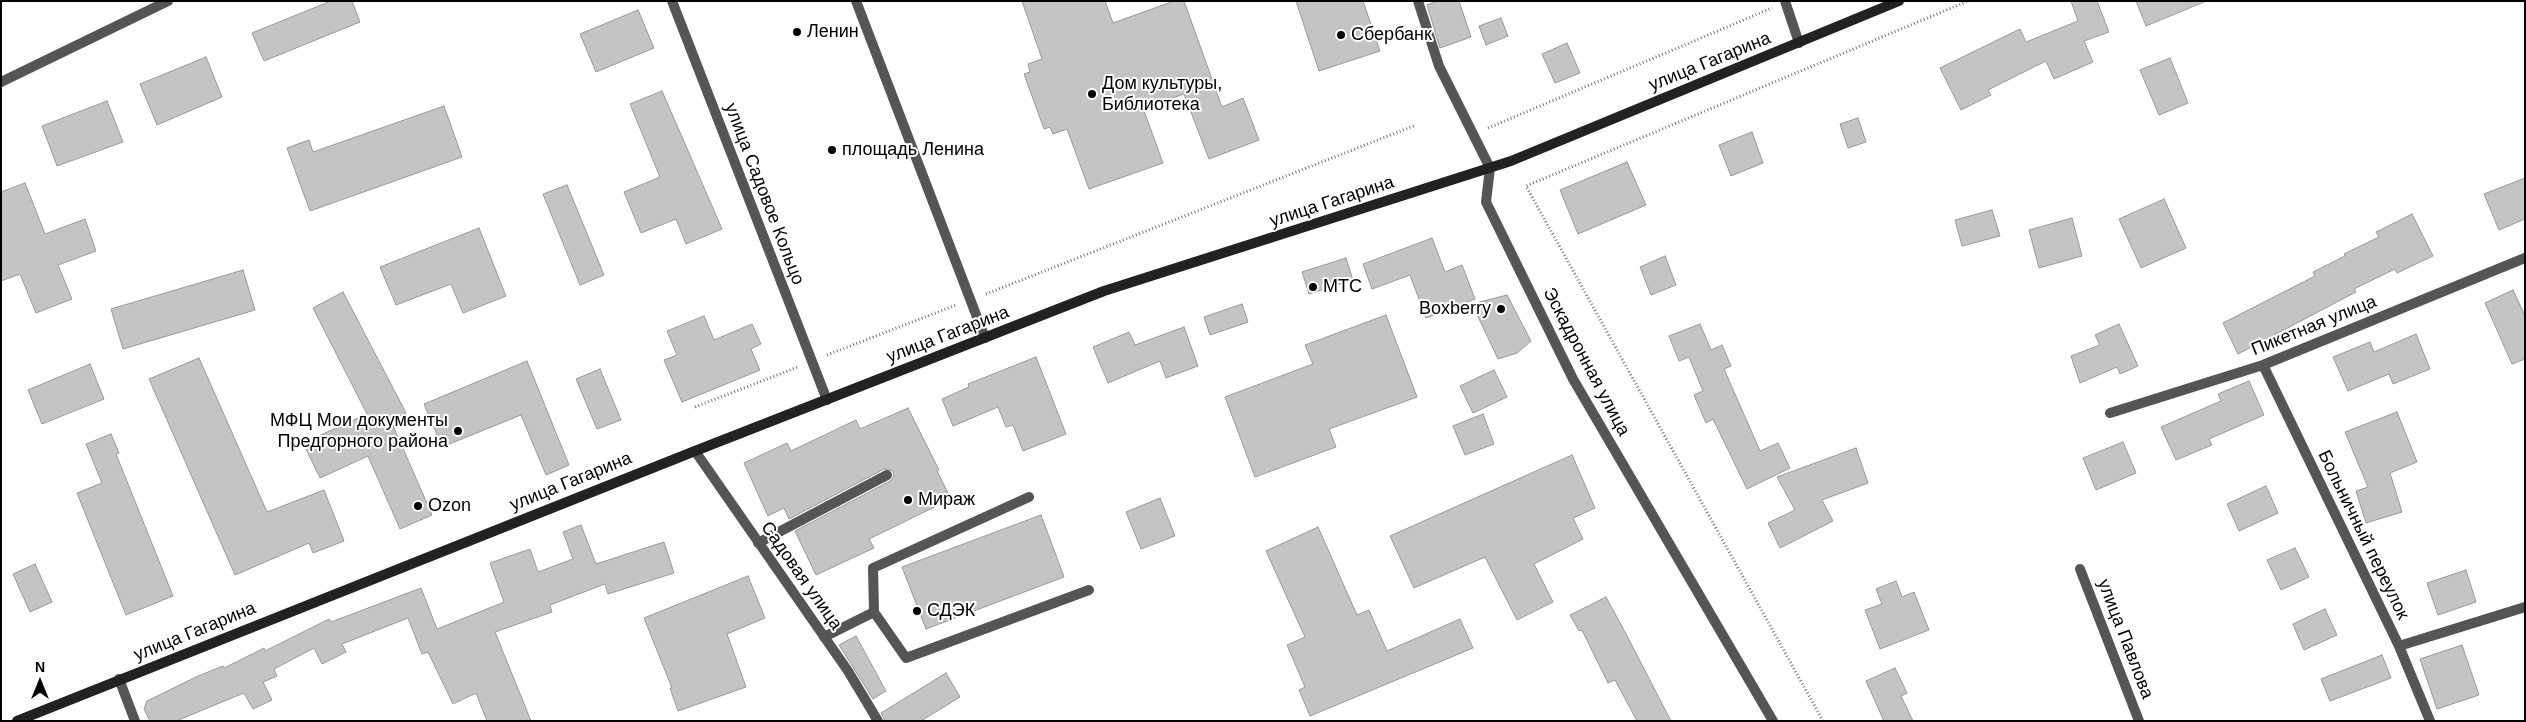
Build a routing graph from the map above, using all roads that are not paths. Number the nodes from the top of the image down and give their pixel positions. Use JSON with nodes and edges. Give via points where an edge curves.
{"nodes":[{"id":1,"x":168,"y":1,"type":"edge"},
{"id":2,"x":672,"y":1,"type":"edge"},
{"id":3,"x":856,"y":1,"type":"edge"},
{"id":4,"x":1418,"y":1,"type":"edge"},
{"id":5,"x":1899,"y":1,"type":"edge"},
{"id":6,"x":1785,"y":2,"type":"edge"},
{"id":7,"x":1799,"y":43,"type":"junction"},
{"id":8,"x":1,"y":82,"type":"edge"},
{"id":9,"x":1490,"y":168,"type":"junction"},
{"id":10,"x":2525,"y":258,"type":"edge"},
{"id":11,"x":986,"y":338,"type":"junction"},
{"id":12,"x":2262,"y":365,"type":"junction"},
{"id":13,"x":827,"y":400,"type":"junction"},
{"id":14,"x":2110,"y":413,"type":"dead end"},
{"id":15,"x":695,"y":451,"type":"junction"},
{"id":16,"x":887,"y":475,"type":"dead end"},
{"id":17,"x":1029,"y":497,"type":"dead end"},
{"id":18,"x":758,"y":543,"type":"junction"},
{"id":19,"x":2080,"y":569,"type":"dead end"},
{"id":20,"x":1089,"y":590,"type":"dead end"},
{"id":21,"x":2525,"y":607,"type":"edge"},
{"id":22,"x":874,"y":612,"type":"junction"},
{"id":23,"x":824,"y":637,"type":"junction"},
{"id":24,"x":2399,"y":646,"type":"junction"},
{"id":25,"x":119,"y":679,"type":"junction"},
{"id":26,"x":17,"y":721,"type":"edge"},
{"id":27,"x":136,"y":721,"type":"edge"},
{"id":28,"x":878,"y":721,"type":"edge"},
{"id":29,"x":1773,"y":721,"type":"edge"},
{"id":30,"x":2138,"y":721,"type":"edge"},
{"id":31,"x":2430,"y":721,"type":"edge"}],
"edges":[{"from":1,"to":8,"type":"street"},
{"from":2,"to":13,"type":"street","name":"улица Садовое Кольцо"},
{"from":3,"to":11,"type":"street"},
{"from":4,"to":9,"type":"street","via":[[1439,66]]},
{"from":5,"to":7,"type":"street","name":"улица Гагарина"},
{"from":6,"to":7,"type":"street"},
{"from":7,"to":9,"type":"street","name":"улица Гагарина"},
{"from":9,"to":11,"type":"street","name":"улица Гагарина","via":[[1104,292]]},
{"from":9,"to":29,"type":"street","name":"Эскадронная улица","via":[[1486,202],[1573,379]]},
{"from":10,"to":12,"type":"street","name":"Пикетная улица"},
{"from":11,"to":13,"type":"street","name":"улица Гагарина"},
{"from":12,"to":14,"type":"street","name":"Пикетная улица"},
{"from":12,"to":24,"type":"street","name":"Больничный переулок"},
{"from":13,"to":15,"type":"street","name":"улица Гагарина"},
{"from":15,"to":18,"type":"street","name":"Садовая улица"},
{"from":15,"to":25,"type":"street","name":"улица Гагарина"},
{"from":16,"to":18,"type":"street"},
{"from":17,"to":22,"type":"street","via":[[874,568]]},
{"from":18,"to":23,"type":"street","name":"Садовая улица"},
{"from":19,"to":30,"type":"street","name":"улица Павлова"},
{"from":20,"to":22,"type":"street","via":[[906,658]]},
{"from":21,"to":24,"type":"street"},
{"from":22,"to":23,"type":"street"},
{"from":23,"to":28,"type":"street","name":"Садовая улица"},
{"from":24,"to":31,"type":"street","name":"Больничный переулок"},
{"from":25,"to":26,"type":"street","name":"улица Гагарина"},
{"from":25,"to":27,"type":"street"}]}
